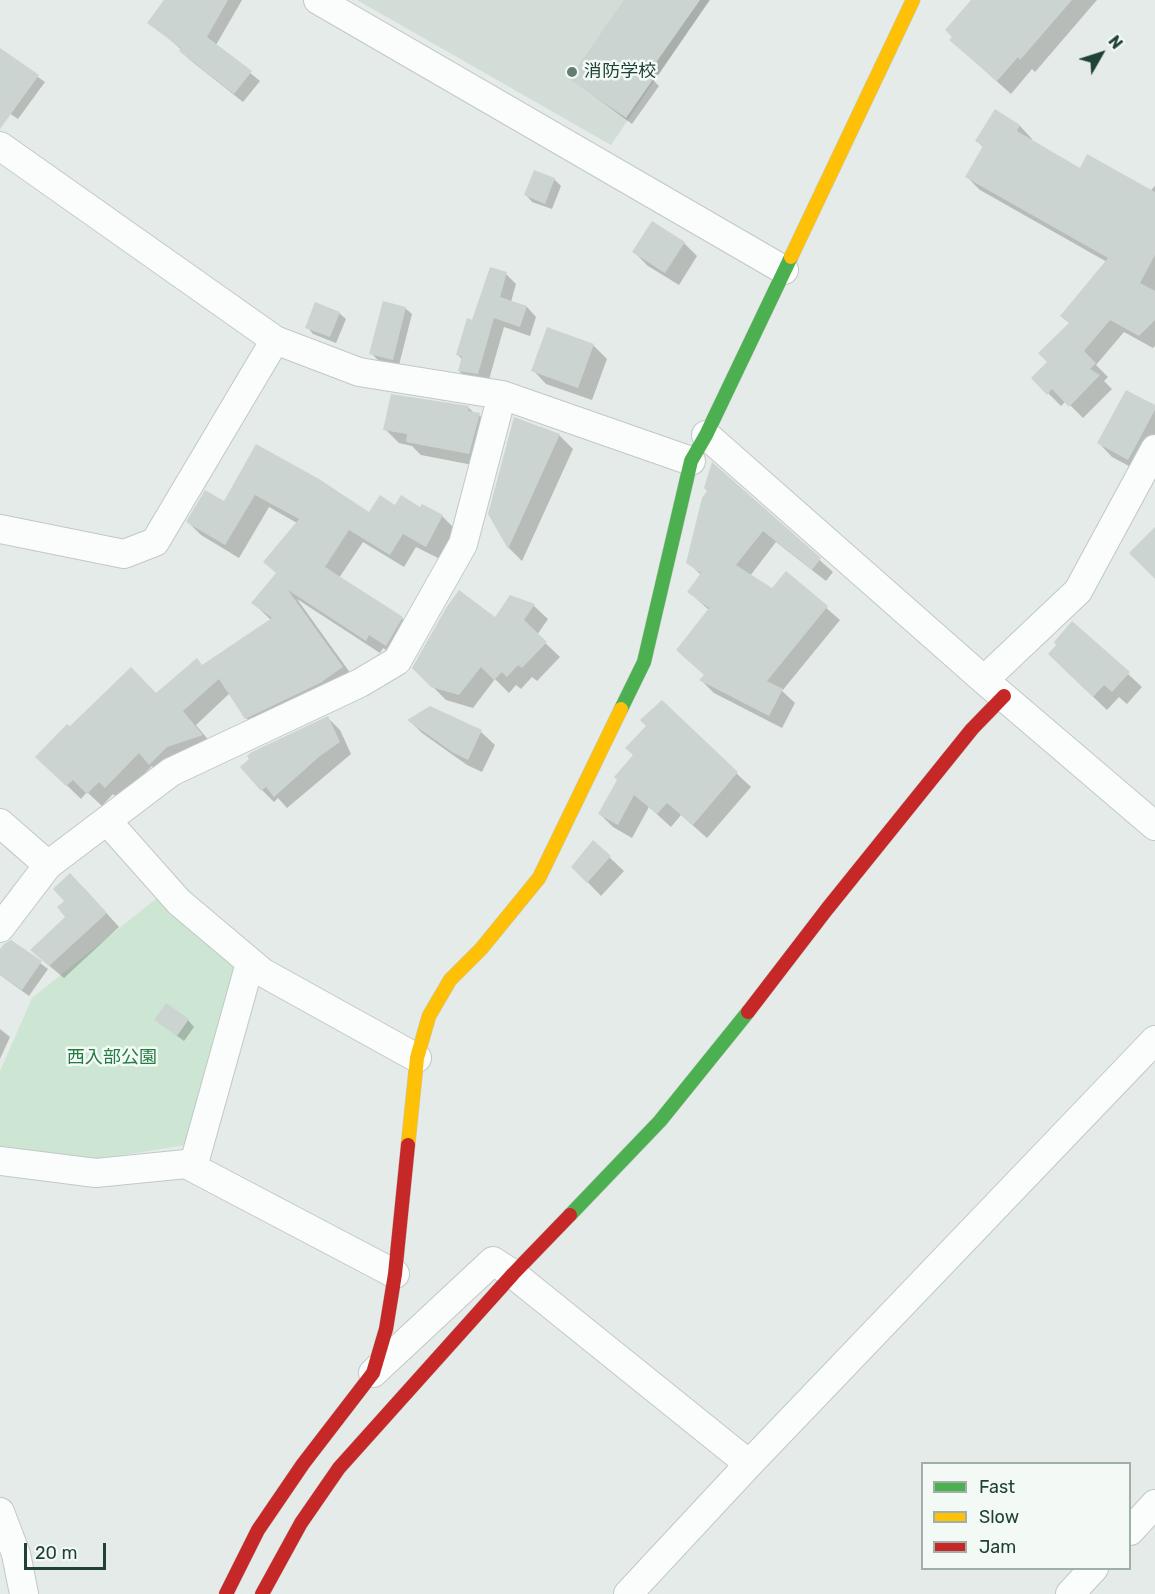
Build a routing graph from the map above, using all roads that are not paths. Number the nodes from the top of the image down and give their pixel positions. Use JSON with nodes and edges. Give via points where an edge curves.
{"nodes":[{"id":1,"x":318,"y":0,"type":"edge"},
{"id":2,"x":913,"y":0,"type":"edge"},
{"id":3,"x":0,"y":146,"type":"edge"},
{"id":4,"x":784,"y":270,"type":"junction"},
{"id":5,"x":275,"y":340,"type":"junction"},
{"id":6,"x":502,"y":395,"type":"junction"},
{"id":7,"x":706,"y":435,"type":"junction"},
{"id":8,"x":1155,"y":449,"type":"edge"},
{"id":9,"x":691,"y":461,"type":"junction"},
{"id":10,"x":0,"y":529,"type":"edge"},
{"id":11,"x":994,"y":688,"type":"junction"},
{"id":12,"x":107,"y":821,"type":"junction"},
{"id":13,"x":0,"y":823,"type":"edge"},
{"id":14,"x":1155,"y":826,"type":"edge"},
{"id":15,"x":48,"y":865,"type":"junction"},
{"id":16,"x":0,"y":928,"type":"edge"},
{"id":17,"x":250,"y":963,"type":"junction"},
{"id":18,"x":1155,"y":1040,"type":"edge"},
{"id":19,"x":417,"y":1058,"type":"junction"},
{"id":20,"x":0,"y":1161,"type":"edge"},
{"id":21,"x":193,"y":1167,"type":"junction"},
{"id":22,"x":395,"y":1274,"type":"junction"},
{"id":23,"x":513,"y":1274,"type":"junction"},
{"id":24,"x":373,"y":1373,"type":"junction"},
{"id":25,"x":749,"y":1464,"type":"junction"},
{"id":26,"x":1155,"y":1504,"type":"edge"},
{"id":27,"x":0,"y":1512,"type":"edge"},
{"id":28,"x":1131,"y":1530,"type":"edge"},
{"id":29,"x":1093,"y":1570,"type":"edge"},
{"id":30,"x":24,"y":1594,"type":"edge"},
{"id":31,"x":226,"y":1594,"type":"edge"},
{"id":32,"x":262,"y":1594,"type":"edge"},
{"id":33,"x":628,"y":1594,"type":"edge"},
{"id":34,"x":1070,"y":1594,"type":"edge"}],
"edges":[{"from":1,"to":4,"type":"street"},
{"from":2,"to":4,"type":"street"},
{"from":3,"to":5,"type":"street"},
{"from":4,"to":7,"type":"street"},
{"from":5,"to":6,"type":"street","via":[[360,372]]},
{"from":5,"to":10,"type":"street","via":[[155,542],[124,554]]},
{"from":6,"to":9,"type":"street"},
{"from":6,"to":12,"type":"street","via":[[463,544],[397,661],[360,683],[171,772]]},
{"from":7,"to":9,"type":"street"},
{"from":7,"to":11,"type":"street"},
{"from":8,"to":11,"type":"street","via":[[1078,591]]},
{"from":9,"to":19,"type":"street","via":[[644,662],[539,878],[450,980],[429,1016]]},
{"from":11,"to":14,"type":"street"},
{"from":11,"to":23,"type":"street","via":[[972,729],[826,909],[715,1055],[660,1121]]},
{"from":12,"to":15,"type":"street"},
{"from":12,"to":17,"type":"street","via":[[179,902]]},
{"from":13,"to":15,"type":"street"},
{"from":15,"to":16,"type":"street"},
{"from":17,"to":19,"type":"street"},
{"from":17,"to":21,"type":"street"},
{"from":18,"to":25,"type":"street"},
{"from":19,"to":22,"type":"street"},
{"from":20,"to":21,"type":"street","via":[[96,1173],[186,1164]]},
{"from":21,"to":22,"type":"street"},
{"from":22,"to":24,"type":"street","via":[[386,1329]]},
{"from":23,"to":24,"type":"street","via":[[493,1261]]},
{"from":23,"to":25,"type":"street"},
{"from":23,"to":32,"type":"street","via":[[339,1468],[301,1523]]},
{"from":24,"to":31,"type":"street","via":[[258,1530]]},
{"from":25,"to":33,"type":"street"},
{"from":26,"to":28,"type":"street"},
{"from":27,"to":30,"type":"street","via":[[16,1554]]},
{"from":29,"to":34,"type":"street"}]}
